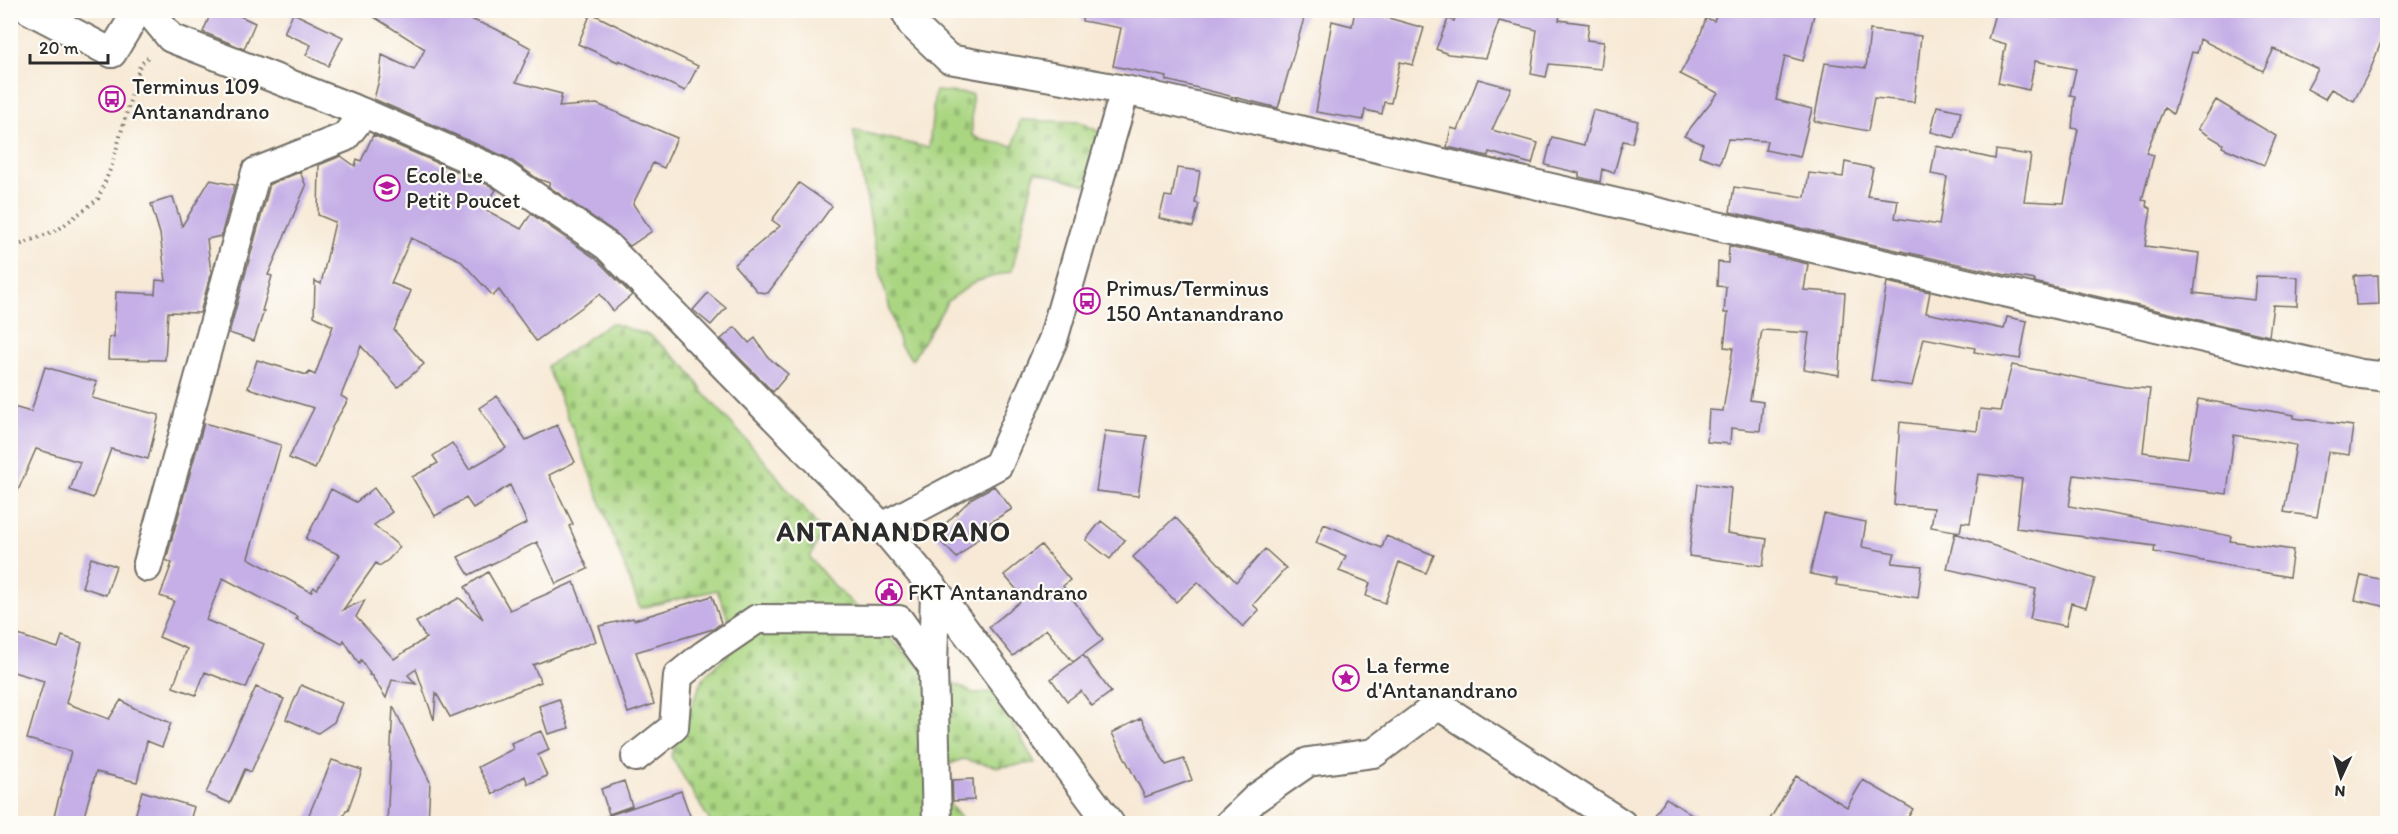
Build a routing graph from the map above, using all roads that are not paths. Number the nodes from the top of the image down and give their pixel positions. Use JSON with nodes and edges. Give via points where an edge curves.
{"nodes":[{"id":1,"x":30,"y":10,"type":"edge"},
{"id":2,"x":138,"y":10,"type":"edge"},
{"id":3,"x":148,"y":10,"type":"edge"},
{"id":4,"x":905,"y":10,"type":"edge"},
{"id":5,"x":1125,"y":90,"type":"junction"},
{"id":6,"x":364,"y":113,"type":"junction"},
{"id":7,"x":2388,"y":377,"type":"edge"},
{"id":8,"x":882,"y":527,"type":"junction"},
{"id":9,"x":147,"y":567,"type":"dead end"},
{"id":10,"x":935,"y":590,"type":"junction"},
{"id":11,"x":933,"y":667,"type":"junction"},
{"id":12,"x":636,"y":757,"type":"dead end"},
{"id":13,"x":938,"y":824,"type":"edge"},
{"id":14,"x":1110,"y":824,"type":"edge"},
{"id":15,"x":1229,"y":824,"type":"edge"},
{"id":16,"x":1622,"y":824,"type":"edge"}],
"edges":[{"from":1,"to":2,"type":"street","via":[[112,53]]},
{"from":3,"to":6,"type":"street","via":[[171,38]]},
{"from":4,"to":5,"type":"street","via":[[912,24],[948,59]]},
{"from":5,"to":7,"type":"street","via":[[2361,374]]},
{"from":5,"to":8,"type":"street","via":[[1053,340],[999,465]]},
{"from":6,"to":8,"type":"street","via":[[499,172],[607,246]]},
{"from":6,"to":9,"type":"street","via":[[345,137],[256,172]]},
{"from":8,"to":10,"type":"street"},
{"from":10,"to":11,"type":"street"},
{"from":10,"to":14,"type":"street"},
{"from":11,"to":12,"type":"street","via":[[899,621],[757,619],[678,676],[674,727]]},
{"from":11,"to":13,"type":"street"},
{"from":15,"to":16,"type":"street","via":[[1256,798],[1308,762],[1374,753],[1438,705]]}]}
